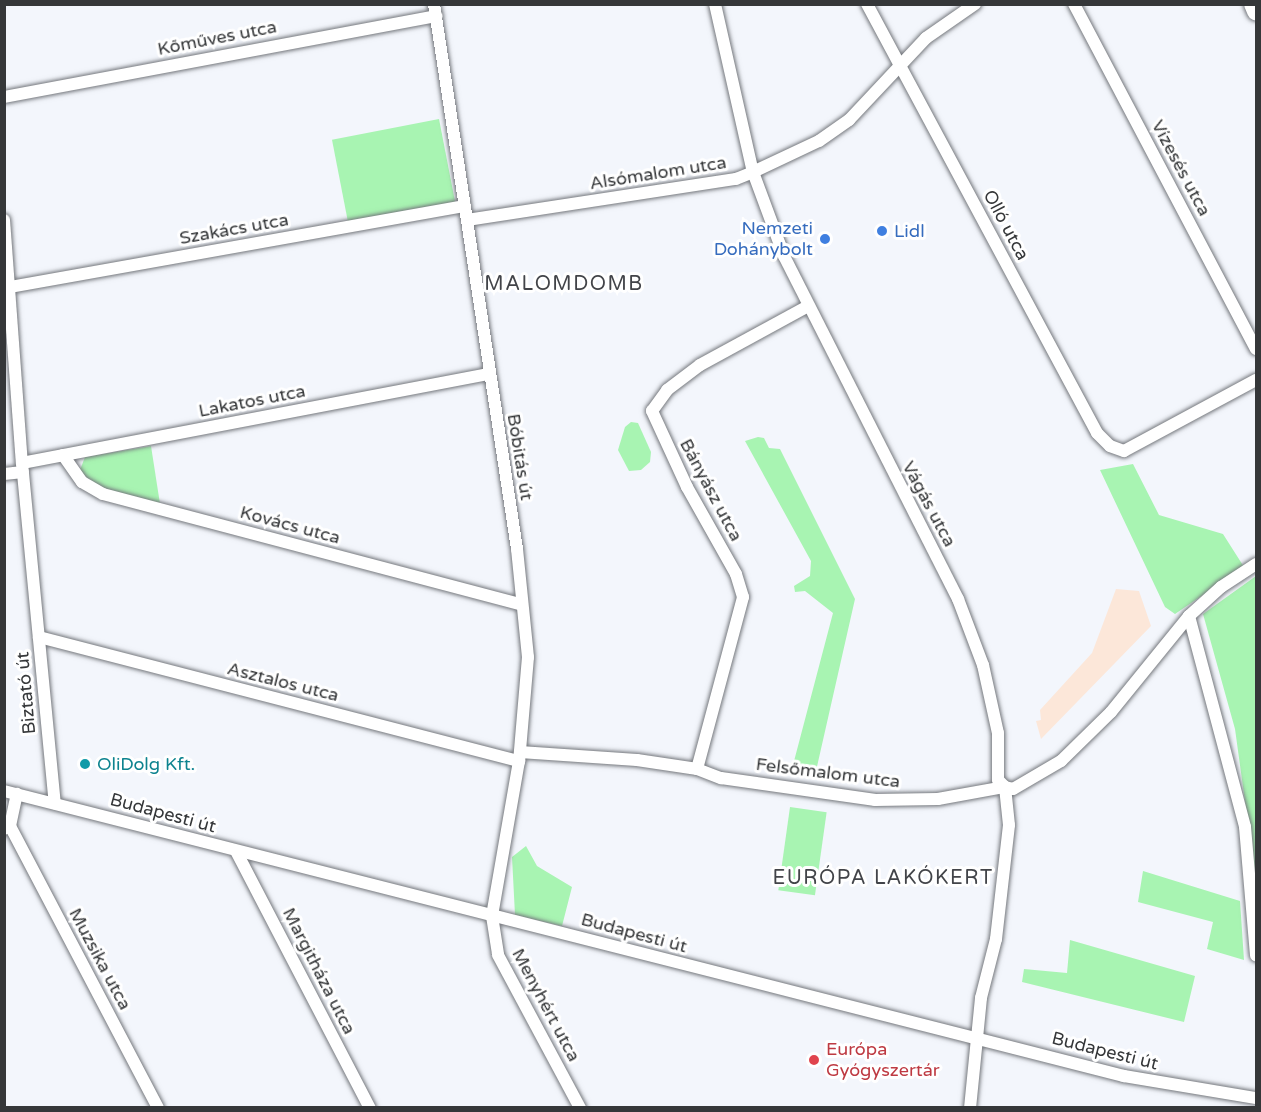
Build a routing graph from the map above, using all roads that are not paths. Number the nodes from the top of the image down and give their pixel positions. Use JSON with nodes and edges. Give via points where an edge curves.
{"nodes":[{"id":1,"x":716,"y":4,"type":"edge"},
{"id":2,"x":867,"y":4,"type":"edge"},
{"id":3,"x":975,"y":4,"type":"edge"},
{"id":4,"x":1074,"y":4,"type":"edge"},
{"id":5,"x":1253,"y":4,"type":"edge"},
{"id":6,"x":435,"y":10,"type":"edge"},
{"id":7,"x":1257,"y":11,"type":"edge"},
{"id":8,"x":901,"y":67,"type":"junction"},
{"id":9,"x":4,"y":97,"type":"edge"},
{"id":10,"x":753,"y":172,"type":"junction"},
{"id":11,"x":465,"y":206,"type":"junction"},
{"id":12,"x":4,"y":220,"type":"edge"},
{"id":13,"x":467,"y":220,"type":"junction"},
{"id":14,"x":7,"y":288,"type":"edge"},
{"id":15,"x":808,"y":306,"type":"junction"},
{"id":16,"x":1257,"y":349,"type":"edge"},
{"id":17,"x":488,"y":374,"type":"junction"},
{"id":18,"x":1257,"y":380,"type":"edge"},
{"id":19,"x":63,"y":455,"type":"junction"},
{"id":20,"x":23,"y":468,"type":"junction"},
{"id":21,"x":4,"y":474,"type":"edge"},
{"id":22,"x":1257,"y":564,"type":"edge"},
{"id":23,"x":522,"y":605,"type":"junction"},
{"id":24,"x":1189,"y":616,"type":"junction"},
{"id":25,"x":39,"y":637,"type":"junction"},
{"id":26,"x":520,"y":756,"type":"junction"},
{"id":27,"x":697,"y":769,"type":"junction"},
{"id":28,"x":1005,"y":787,"type":"junction"},
{"id":29,"x":10,"y":792,"type":"edge"},
{"id":30,"x":55,"y":803,"type":"junction"},
{"id":31,"x":7,"y":828,"type":"edge"},
{"id":32,"x":236,"y":851,"type":"junction"},
{"id":33,"x":492,"y":916,"type":"junction"},
{"id":34,"x":1257,"y":956,"type":"edge"},
{"id":35,"x":978,"y":1038,"type":"junction"},
{"id":36,"x":1257,"y":1098,"type":"edge"},
{"id":37,"x":159,"y":1107,"type":"edge"},
{"id":38,"x":370,"y":1107,"type":"edge"},
{"id":39,"x":580,"y":1107,"type":"edge"},
{"id":40,"x":970,"y":1107,"type":"edge"}],
"edges":[{"from":1,"to":10,"type":"street","name":"Vágás utca"},
{"from":2,"to":8,"type":"street","name":"Olló utca"},
{"from":3,"to":8,"type":"street","name":"Alsómalom utca","via":[[926,38]]},
{"from":4,"to":16,"type":"street","name":"Vízesés utca"},
{"from":5,"to":7,"type":"main road"},
{"from":6,"to":9,"type":"street","name":"Kőműves utca"},
{"from":6,"to":11,"type":"street","name":"Bóbitás út"},
{"from":8,"to":10,"type":"street","name":"Alsómalom utca","via":[[849,120],[819,141]]},
{"from":8,"to":18,"type":"street","name":"Olló utca","via":[[1097,433],[1110,446],[1124,451]]},
{"from":10,"to":13,"type":"street","name":"Alsómalom utca","via":[[736,179]]},
{"from":10,"to":15,"type":"street","name":"Vágás utca","via":[[784,256]]},
{"from":11,"to":13,"type":"street","name":"Bóbitás út"},
{"from":11,"to":14,"type":"street","name":"Szakács utca"},
{"from":12,"to":14,"type":"street","name":"Biztató út"},
{"from":13,"to":17,"type":"street","name":"Bóbitás út"},
{"from":14,"to":20,"type":"street","name":"Biztató út"},
{"from":15,"to":27,"type":"street","name":"Bányász utca","via":[[700,365],[667,390],[652,411],[687,487],[736,574],[743,597]]},
{"from":15,"to":28,"type":"street","name":"Vágás utca","via":[[958,599],[983,665],[998,734],[998,780]]},
{"from":17,"to":19,"type":"street","name":"Lakatos utca"},
{"from":17,"to":23,"type":"street","name":"Bóbitás út"},
{"from":19,"to":20,"type":"street","name":"Lakatos utca"},
{"from":19,"to":23,"type":"street","name":"Kovács utca","via":[[82,483],[103,494]]},
{"from":20,"to":21,"type":"street","name":"Lakatos utca"},
{"from":20,"to":25,"type":"street","name":"Biztató út"},
{"from":22,"to":24,"type":"street","name":"Felsőmalom utca","via":[[1221,587]]},
{"from":23,"to":26,"type":"street","name":"Bóbitás út","via":[[528,674]]},
{"from":24,"to":28,"type":"street","name":"Felsőmalom utca","via":[[1111,712],[1061,761],[1013,789]]},
{"from":24,"to":34,"type":"street","via":[[1245,826]]},
{"from":25,"to":26,"type":"street","name":"Asztalos utca"},
{"from":25,"to":30,"type":"street","name":"Biztató út"},
{"from":26,"to":27,"type":"street","name":"Felsőmalom utca"},
{"from":26,"to":33,"type":"street","name":"Bóbitás út"},
{"from":27,"to":28,"type":"street","name":"Felsőmalom utca","via":[[721,778],[875,800],[938,799]]},
{"from":28,"to":35,"type":"street","name":"Vágás utca","via":[[1009,825],[1005,881],[981,998]]},
{"from":29,"to":30,"type":"street","name":"Budapesti út"},
{"from":29,"to":31,"type":"street"},
{"from":30,"to":32,"type":"street","name":"Budapesti út"},
{"from":31,"to":37,"type":"street","name":"Muzsika utca"},
{"from":32,"to":33,"type":"street","name":"Budapesti út"},
{"from":32,"to":38,"type":"street","name":"Margitháza utca"},
{"from":33,"to":35,"type":"street","name":"Budapesti út"},
{"from":33,"to":39,"type":"street","name":"Menyhért utca","via":[[498,955]]},
{"from":35,"to":36,"type":"street","name":"Budapesti út","via":[[1124,1076]]},
{"from":35,"to":40,"type":"street","name":"Vágás utca"}]}
